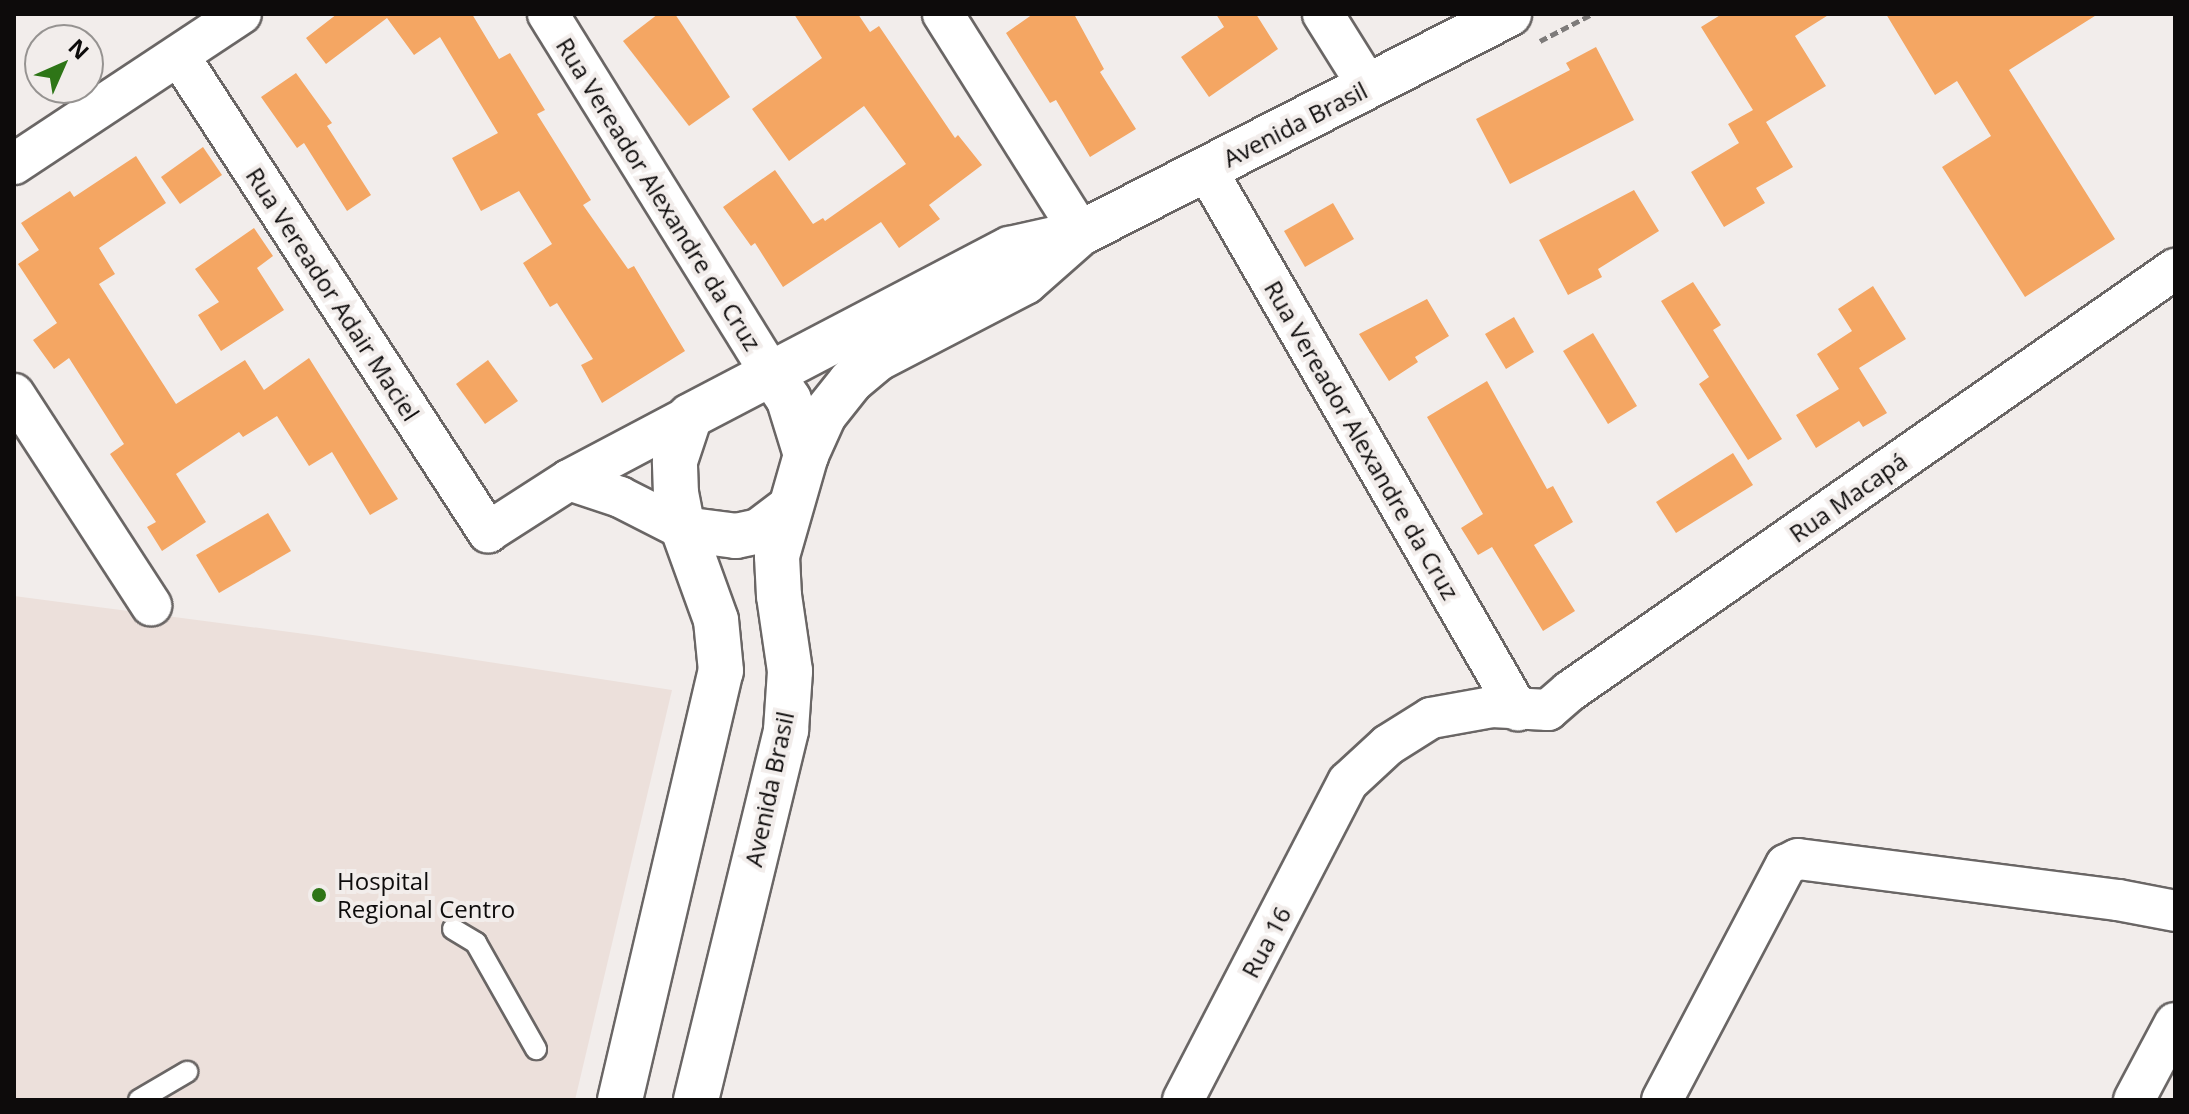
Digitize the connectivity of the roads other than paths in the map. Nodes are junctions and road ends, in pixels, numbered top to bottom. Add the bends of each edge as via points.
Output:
1 (548, 14) edge
2 (943, 14) edge
3 (1323, 14) edge
4 (1509, 14) edge
5 (230, 17) edge
6 (179, 56) junction
7 (1368, 86) junction
8 (14, 164) edge
9 (1206, 169) junction
10 (1081, 233) junction
11 (2175, 269) edge
12 (771, 373) junction
13 (14, 394) edge
14 (690, 416) junction
15 (806, 455) junction
16 (569, 480) junction
17 (789, 508) junction
18 (683, 529) junction
19 (488, 532) joint
20 (151, 605) dead end
21 (1518, 710) junction
22 (1348, 782) joint
23 (2175, 911) edge
24 (453, 929) dead end
25 (2175, 1023) edge
26 (536, 1049) dead end
27 (187, 1072) dead end
28 (139, 1100) edge
29 (620, 1100) edge
30 (696, 1100) edge
31 (1183, 1100) edge
32 (1662, 1100) edge
33 (2134, 1100) edge

1 - 12 street, Rua Vereador Alexandre da Cruz
2 - 10 street
3 - 7 street
4 - 7 street, Avenida Brasil
5 - 6 street
6 - 8 street
6 - 19 street, Rua Vereador Adair Maciel
7 - 9 street, Avenida Brasil
9 - 10 street, Avenida Brasil
9 - 21 street, Rua Vereador Alexandre da Cruz
10 - 12 street, Avenida Brasil via 1010,249
10 - 15 street, Avenida Brasil via 1025,282 877,359 824,415
11 - 21 street, Rua Macapá via 1548,710
12 - 14 street, Avenida Brasil
12 - 15 street via 789,400
13 - 20 street
14 - 16 street, Avenida Brasil
14 - 18 street via 675,461
15 - 17 street, Avenida Brasil
16 - 18 street via 620,497
16 - 19 street, Avenida Brasil
17 - 18 street via 759,531 736,536
17 - 30 street, Avenida Brasil via 777,556 790,671 786,730
18 - 29 street via 716,620 721,671
21 - 22 street, Rua Macapá via 1492,707 1431,718 1388,745
22 - 31 street, Rua 16
23 - 32 street via 1798,859 1786,865
24 - 26 lane via 476,943
25 - 33 street
27 - 28 lane

